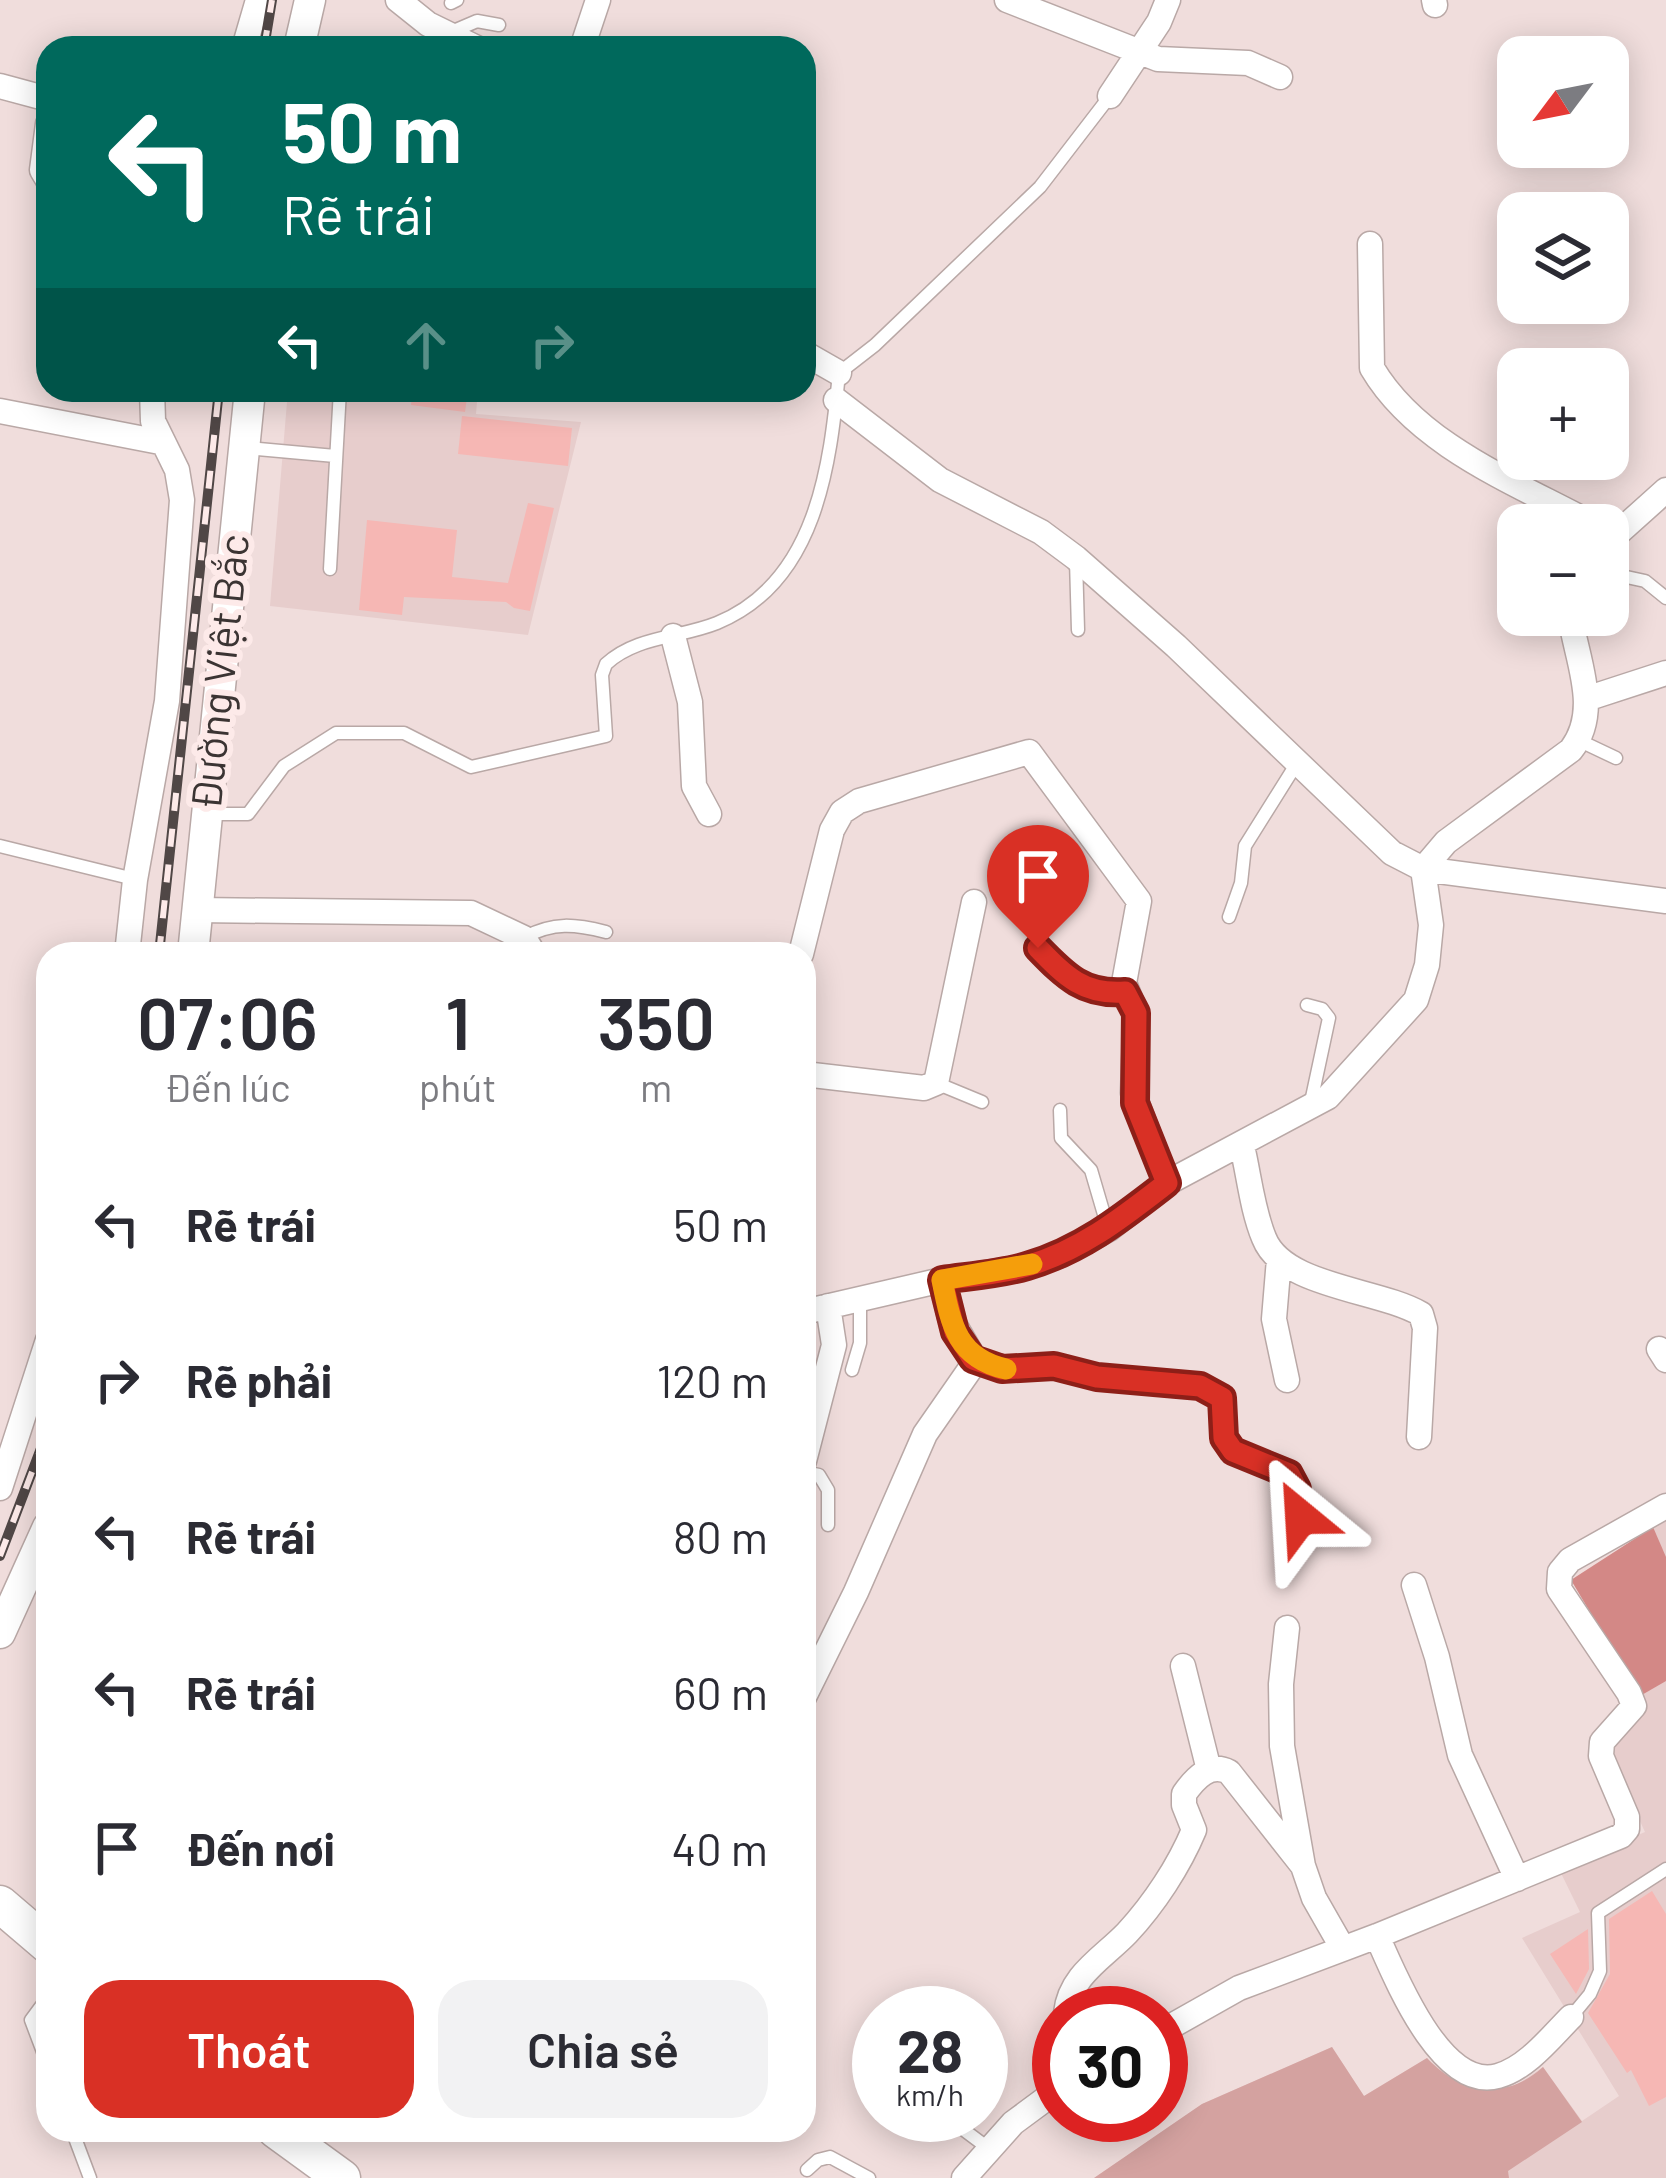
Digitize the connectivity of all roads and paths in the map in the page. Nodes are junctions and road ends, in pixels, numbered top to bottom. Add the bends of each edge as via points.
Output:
1 (258, 0) edge
2 (310, 0) edge
3 (398, 0) edge
4 (1007, 0) edge
5 (1168, 0) edge
6 (591, 4) edge
7 (499, 25) dead end
8 (448, 34) junction
9 (248, 36) edge
10 (302, 36) edge
11 (452, 36) edge
12 (584, 36) edge
13 (1140, 51) junction
14 (1280, 77) dead end
15 (0, 86) edge
16 (36, 96) edge
17 (1110, 96) joint
18 (1370, 244) dead end
19 (816, 360) edge
20 (839, 373) junction
21 (836, 400) junction
22 (152, 402) edge
23 (248, 402) edge
24 (339, 402) edge
25 (0, 411) edge
26 (160, 442) junction
27 (242, 448) junction
28 (335, 456) junction
29 (1666, 490) edge
30 (1552, 504) edge
31 (1629, 517) edge
32 (1076, 558) junction
33 (330, 569) dead end
34 (1629, 577) edge
35 (1666, 598) edge
36 (1078, 630) dead end
37 (673, 636) junction
38 (1574, 636) edge
39 (1666, 674) edge
40 (1586, 699) junction
41 (1578, 740) junction
42 (1616, 758) dead end
43 (1297, 763) junction
44 (206, 814) junction
45 (709, 814) dead end
46 (0, 846) edge
47 (1423, 869) junction
48 (136, 880) junction
49 (1666, 901) edge
50 (974, 902) dead end
51 (197, 910) junction
52 (1229, 917) dead end
53 (606, 932) dead end
54 (128, 942) edge
55 (194, 942) edge
56 (522, 942) edge
57 (532, 942) edge
58 (805, 942) edge
59 (1038, 948) dead end
60 (1125, 992) junction
61 (1307, 1005) dead end
62 (816, 1075) edge
63 (936, 1083) junction
64 (982, 1102) dead end
65 (1310, 1109) junction
66 (1060, 1110) dead end
67 (1242, 1145) junction
68 (1167, 1183) junction
69 (1108, 1229) junction
70 (1279, 1259) junction
71 (942, 1280) junction
72 (860, 1299) junction
73 (816, 1309) edge
74 (973, 1359) junction
75 (852, 1370) dead end
76 (36, 1377) edge
77 (1287, 1380) dead end
78 (816, 1415) edge
79 (1419, 1437) dead end
80 (816, 1474) edge
81 (0, 1488) edge
82 (1666, 1506) edge
83 (1301, 1517) dead end
84 (828, 1526) dead end
85 (36, 1554) edge
86 (1414, 1585) dead end
87 (1287, 1628) dead end
88 (0, 1634) edge
89 (1183, 1666) dead end
90 (816, 1673) edge
91 (1209, 1770) junction
92 (1303, 1866) junction
93 (1666, 1869) edge
94 (1517, 1879) junction
95 (0, 1904) edge
96 (36, 1935) edge
97 (1377, 1936) junction
98 (1342, 1947) junction
99 (1075, 1986) edge
100 (1188, 2017) edge
101 (1571, 2017) joint
102 (1032, 2109) edge
103 (76, 2142) edge
104 (292, 2142) edge
105 (981, 2142) edge
106 (988, 2147) junction
107 (807, 2170) dead end
108 (90, 2178) edge
109 (342, 2178) edge
110 (869, 2178) edge
111 (964, 2178) edge

1 - 9 street
2 - 10 street
3 - 8 street
4 - 13 street
5 - 13 street
6 - 12 street
7 - 8 lane via 477,20
8 - 11 street
13 - 14 street via 1164,60 1247,63
13 - 17 street
15 - 16 street
17 - 20 lane via 1040,187
18 - 30 street via 1372,368 1381,383 1457,451
19 - 20 street
20 - 21 lane
21 - 32 street via 940,479
21 - 37 lane via 830,466 792,559 757,598 719,622
22 - 26 street
23 - 27 street, Đường Việt Bắc
24 - 28 lane
25 - 26 street
26 - 48 street via 182,500 167,701
27 - 28 lane
27 - 44 street, Đường Việt Bắc
28 - 33 lane
29 - 31 street
32 - 36 lane
32 - 43 street
34 - 35 lane
37 - 44 lane via 606,664 606,736 471,767 404,733 336,733 284,766 248,814
37 - 45 street via 690,702 694,786
38 - 40 street
39 - 40 street
40 - 41 street
41 - 42 lane
41 - 47 street via 1446,842
43 - 47 street via 1392,853
43 - 52 lane via 1245,846
44 - 51 street, Đường Việt Bắc
46 - 48 lane
47 - 49 street
47 - 65 street via 1431,925 1416,1000
48 - 54 street
50 - 63 street
51 - 55 street, Đường Việt Bắc
51 - 56 street via 471,914
53 - 57 lane via 546,926
58 - 60 street via 842,812 1029,752 1137,894
59 - 60 lane via 1078,987
60 - 68 street via 1136,1013 1135,1103
61 - 65 lane via 1330,1018
62 - 63 street
63 - 64 lane
65 - 67 street
66 - 69 lane via 1061,1138 1091,1170
67 - 68 street
67 - 70 street via 1264,1240
68 - 69 street
69 - 71 street via 1023,1267
70 - 77 street via 1274,1319
70 - 79 street via 1421,1314
71 - 72 street
71 - 74 street via 955,1332
72 - 73 street
72 - 75 lane
73 - 78 street via 834,1345
74 - 83 street via 1002,1369 1054,1366 1200,1386 1222,1398 1224,1438 1233,1451 1289,1474
74 - 90 street via 925,1433
76 - 81 street
80 - 84 lane via 828,1490
82 - 94 street via 1560,1572 1559,1589 1634,1706 1602,1742 1601,1756 1627,1828
85 - 88 street
86 - 94 street via 1460,1755
87 - 92 street via 1282,1746
89 - 91 street
91 - 92 street via 1229,1772
91 - 99 street via 1184,1794 1194,1830 1150,1905
92 - 98 street
93 - 101 lane via 1598,1913 1600,1971
94 - 97 street
95 - 96 main road
97 - 98 street
97 - 101 street via 1408,2004 1473,2077 1510,2071
98 - 100 street
102 - 106 street
103 - 108 lane
104 - 109 main road
105 - 106 lane
106 - 111 street
107 - 110 lane via 830,2156

